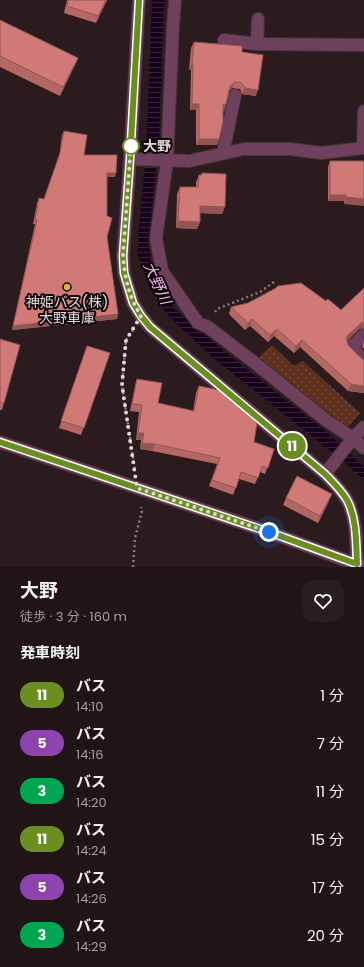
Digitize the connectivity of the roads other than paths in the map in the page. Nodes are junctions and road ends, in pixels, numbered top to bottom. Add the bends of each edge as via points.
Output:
1 (139, 0) edge
2 (175, 0) edge
3 (258, 19) dead end
4 (224, 40) dead end
5 (257, 44) junction
6 (364, 45) edge
7 (235, 95) dead end
8 (364, 111) edge
9 (364, 148) edge
10 (223, 153) junction
11 (130, 159) junction
12 (167, 161) junction
13 (364, 335) edge
14 (364, 360) edge
15 (364, 427) edge
16 (353, 438) junction
17 (0, 442) edge
18 (364, 448) edge
19 (325, 474) junction
20 (360, 566) edge

1 - 11 street
2 - 12 street
3 - 5 street
4 - 5 street
5 - 6 street
7 - 10 street
8 - 9 street
9 - 10 street via 320,153 290,149 244,149
10 - 12 street via 189,161
11 - 12 street
11 - 19 street via 124,262 128,289 141,316 150,327
12 - 16 street via 156,238 162,271 198,322
13 - 14 street via 352,347
15 - 16 street
16 - 18 street
16 - 19 street
17 - 20 street via 269,532
19 - 20 street via 337,486 351,510

